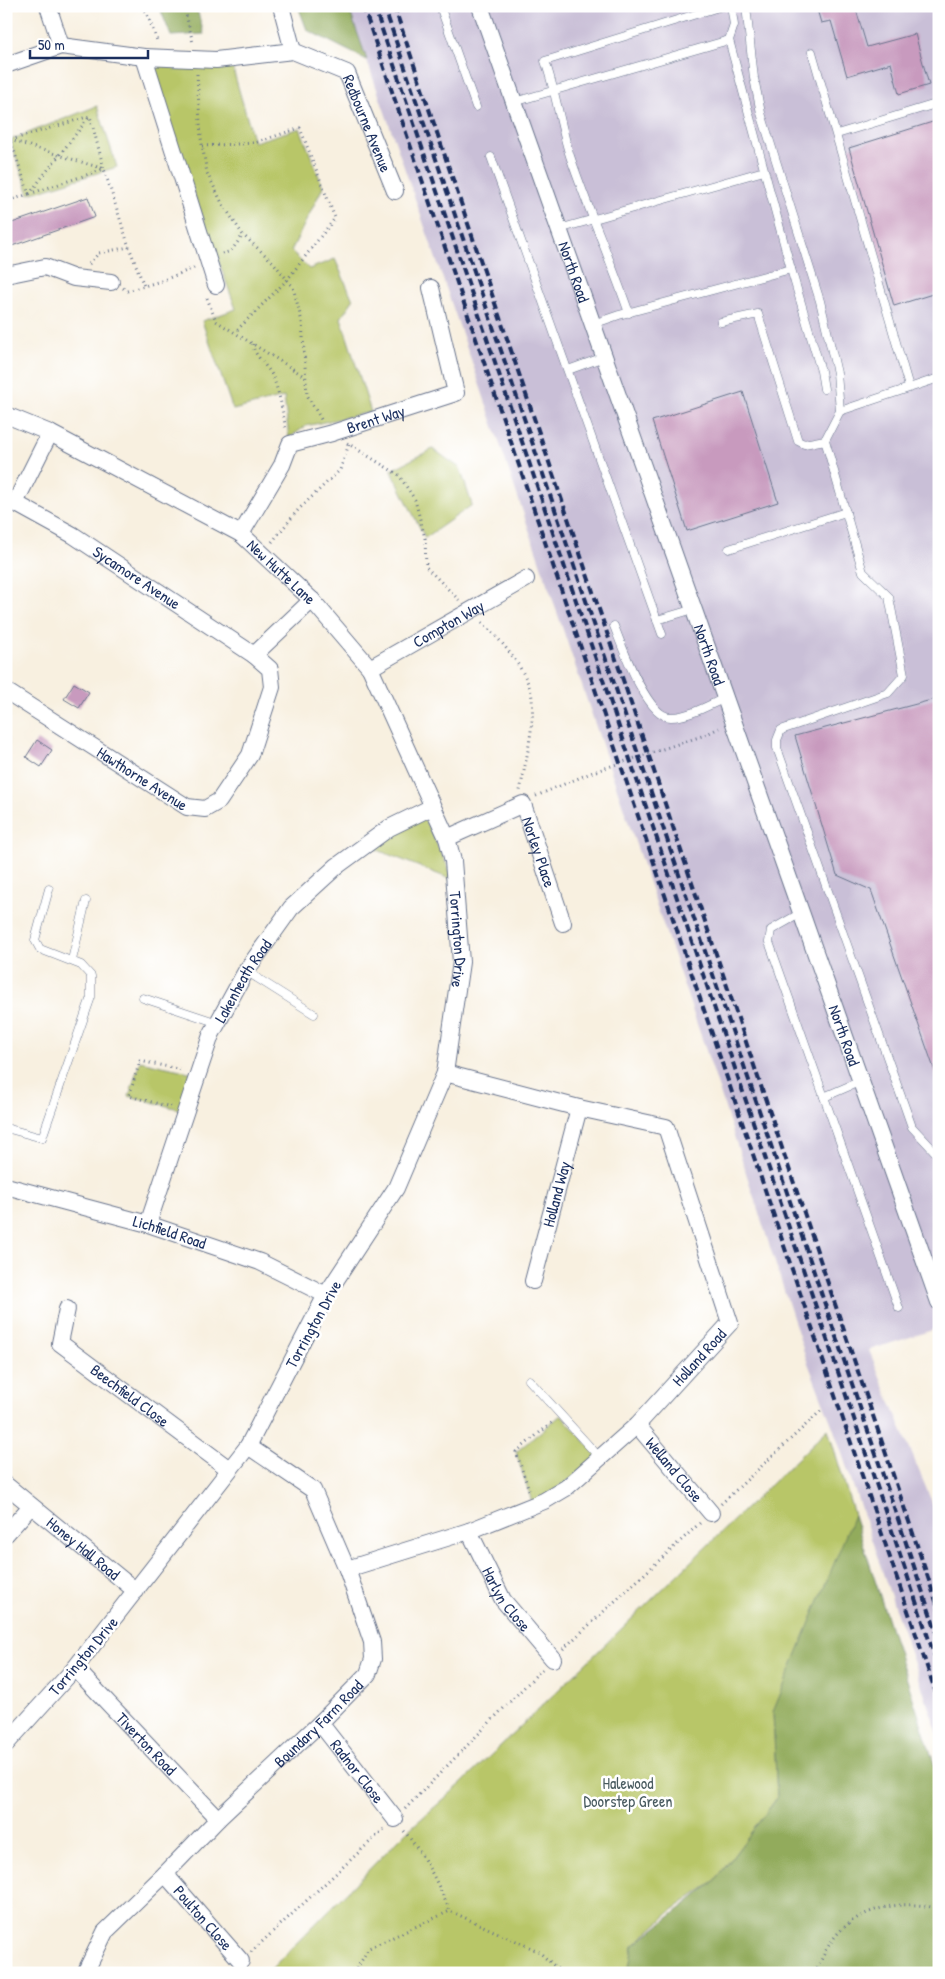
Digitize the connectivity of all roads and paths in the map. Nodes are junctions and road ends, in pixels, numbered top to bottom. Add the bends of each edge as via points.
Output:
1 (48, 6) edge
2 (144, 6) edge
3 (184, 6) edge
4 (280, 6) edge
5 (440, 6) edge
6 (480, 6) edge
7 (722, 6) edge
8 (731, 6) edge
9 (746, 6) edge
10 (730, 40) junction
11 (61, 46) junction
12 (293, 51) junction
13 (812, 52) dead end
14 (144, 57) junction
15 (164, 58) junction
16 (197, 59) junction
17 (6, 65) edge
18 (555, 90) junction
19 (514, 102) junction
20 (939, 103) edge
21 (476, 107) dead end
22 (90, 116) junction
23 (6, 128) edge
24 (837, 134) junction
25 (10, 140) junction
26 (202, 146) junction
27 (60, 155) junction
28 (491, 157) dead end
29 (104, 169) junction
30 (764, 171) junction
31 (396, 191) dead end
32 (29, 194) junction
33 (6, 202) edge
34 (592, 218) junction
35 (559, 228) junction
36 (243, 235) junction
37 (129, 247) junction
38 (208, 260) junction
39 (791, 269) junction
40 (6, 275) edge
41 (74, 278) junction
42 (287, 280) junction
43 (111, 282) joint
44 (144, 286) junction
45 (216, 286) joint
46 (430, 288) dead end
47 (630, 313) junction
48 (721, 322) dead end
49 (593, 324) junction
50 (235, 332) junction
51 (253, 344) junction
52 (604, 357) junction
53 (568, 370) junction
54 (305, 376) junction
55 (939, 378) edge
56 (909, 387) junction
57 (824, 389) dead end
58 (840, 410) junction
59 (6, 415) edge
60 (50, 433) junction
61 (332, 433) junction
62 (825, 440) junction
63 (290, 444) junction
64 (349, 444) junction
65 (10, 502) edge
66 (846, 512) junction
67 (241, 534) junction
68 (729, 548) dead end
69 (263, 554) junction
70 (526, 579) dead end
71 (312, 600) junction
72 (694, 609) junction
73 (469, 612) junction
74 (657, 620) junction
75 (614, 626) dead end
76 (662, 634) dead end
77 (254, 655) junction
78 (370, 668) junction
79 (6, 690) edge
80 (725, 698) junction
81 (705, 735) dead end
82 (524, 804) junction
83 (432, 807) junction
84 (447, 838) junction
85 (49, 889) dead end
86 (86, 901) dead end
87 (801, 913) junction
88 (563, 923) dead end
89 (72, 960) junction
90 (246, 971) junction
91 (143, 998) dead end
92 (314, 1014) dead end
93 (218, 1023) junction
94 (445, 1073) junction
95 (198, 1074) junction
96 (861, 1081) junction
97 (824, 1097) junction
98 (579, 1108) junction
99 (186, 1111) junction
100 (6, 1128) edge
101 (939, 1156) edge
102 (6, 1186) edge
103 (148, 1224) junction
104 (935, 1279) edge
105 (533, 1281) dead end
106 (326, 1295) junction
107 (939, 1302) edge
108 (899, 1308) dead end
109 (67, 1309) dead end
110 (529, 1380) dead end
111 (823, 1409) dead end
112 (561, 1415) junction
113 (637, 1425) junction
114 (248, 1446) junction
115 (600, 1458) junction
116 (229, 1469) junction
117 (6, 1485) edge
118 (533, 1505) junction
119 (31, 1506) junction
120 (711, 1513) junction
121 (469, 1531) junction
122 (6, 1534) edge
123 (347, 1570) junction
124 (136, 1591) junction
125 (553, 1659) junction
126 (75, 1668) junction
127 (320, 1723) junction
128 (6, 1744) edge
129 (218, 1819) junction
130 (395, 1819) junction
131 (165, 1874) junction
132 (939, 1909) edge
133 (450, 1911) junction
134 (241, 1961) joint
135 (939, 1969) edge
136 (84, 1973) edge
137 (354, 1973) edge
138 (562, 1973) edge
139 (815, 1973) edge
140 (934, 1973) edge

1 - 11 street
2 - 15 path
3 - 16 path
4 - 12 street
5 - 21 lane
6 - 19 street, North Road
7 - 18 lane via 545,60
8 - 10 lane via 734,25
9 - 58 lane via 761,113 820,301 837,373
10 - 18 lane
10 - 30 lane
11 - 14 street, Redbourne Avenue
11 - 17 street, Redbourne Avenue
12 - 16 street, Redbourne Avenue via 216,60
12 - 31 street, Redbourne Avenue via 347,72
13 - 24 lane
14 - 15 street, Redbourne Avenue
14 - 38 street
15 - 16 street, Redbourne Avenue
16 - 26 path
18 - 19 lane
18 - 34 lane via 560,124
19 - 35 street, North Road
20 - 24 lane
22 - 25 path
22 - 27 path
22 - 29 path
23 - 25 path
24 - 56 lane
25 - 27 path
25 - 32 path
26 - 36 path via 207,173
26 - 42 path via 254,143 300,128 335,218
27 - 29 path
27 - 32 path
28 - 53 lane
29 - 32 path
29 - 37 path
30 - 34 lane
30 - 39 lane
32 - 33 path
34 - 35 lane
34 - 47 lane
35 - 49 street, North Road
36 - 38 path via 231,251
36 - 42 path via 273,262
37 - 41 path via 99,254
37 - 44 path
38 - 44 path
38 - 45 street
39 - 47 lane
39 - 57 lane
40 - 41 street via 45,266
41 - 43 street
42 - 50 path
42 - 54 path via 293,287 302,322
43 - 44 path via 127,291
45 - 50 path via 206,294 216,321
46 - 61 street, Brent Way via 456,393
47 - 49 lane
48 - 62 lane via 758,314 798,441 804,444
49 - 52 street, North Road
50 - 51 path
51 - 54 path
51 - 63 path via 253,349 267,365 278,392
52 - 53 lane
52 - 72 street, North Road
53 - 74 lane
54 - 61 path via 307,395 318,418
55 - 56 lane
56 - 58 lane
58 - 62 lane
59 - 60 street, New Hutte Lane
60 - 65 street, Sycamore Avenue
60 - 67 street, New Hutte Lane
61 - 63 street, Brent Way
61 - 64 path
62 - 66 lane
63 - 67 street via 282,465
64 - 69 path via 340,470 298,510
64 - 73 path via 399,475 414,500 420,519 425,538 426,567
65 - 77 street, Sycamore Avenue via 73,535
66 - 68 lane
66 - 101 lane via 863,572 889,597 904,675 888,693 781,730 776,740 777,748 912,1127
67 - 69 street, New Hutte Lane
69 - 71 street, New Hutte Lane
70 - 73 street, Compton Way
71 - 77 street
71 - 78 street, New Hutte Lane
72 - 74 lane
72 - 80 street, North Road
73 - 78 street, Compton Way
73 - 82 path via 496,635 518,662 532,698 528,749 519,792
74 - 76 lane
75 - 80 lane via 630,665 660,715 670,717 690,713
77 - 79 street, Hawthorne Avenue via 270,669 272,688 250,755 219,801 205,809 187,807
78 - 83 street, New Hutte Lane
80 - 87 street, North Road
81 - 82 path via 593,772 533,797
82 - 84 street, Norley Place
82 - 88 street, Norley Place
83 - 84 street, New Hutte Lane
83 - 90 street, Lakenheath Road via 389,828 331,872 291,908
84 - 94 street, Torrington Drive via 454,861 461,962
85 - 89 lane via 35,940 40,949
86 - 89 lane
87 - 96 street, North Road
87 - 97 lane via 771,930 769,942
89 - 100 lane via 92,976 90,997 42,1138
90 - 92 lane
90 - 93 street, Lakenheath Road
91 - 93 lane
93 - 95 street, Lakenheath Road
94 - 98 street, Holland Road
94 - 106 street, Torrington Drive via 396,1188
95 - 99 street, Lakenheath Road
95 - 99 path via 140,1060 130,1096
96 - 97 lane
96 - 104 street, North Road
97 - 108 lane
98 - 105 street, Holland Way
98 - 113 street, Holland Road via 666,1127 730,1324
99 - 103 street, Lakenheath Road
102 - 103 street, Lichfield Road
103 - 106 street, Lichfield Road via 260,1262
104 - 107 street, North Road
106 - 114 street, Torrington Drive
109 - 116 street, Beechfield Close via 60,1343
110 - 112 lane
111 - 120 path
112 - 115 lane
112 - 118 path via 516,1452
113 - 115 street, Holland Road
113 - 120 street, Welland Close
114 - 116 street, Torrington Drive
114 - 123 street, Boundary Farm Road via 313,1490
115 - 118 street, Holland Road via 566,1488
116 - 124 street, Torrington Drive
117 - 119 street, Honey Hall Road
118 - 121 street, Holland Road
119 - 122 street, Honey Hall Road
119 - 124 street, Honey Hall Road
120 - 125 path
121 - 123 street, Holland Road
121 - 125 street, Harlyn Close via 502,1600
123 - 127 street, Boundary Farm Road via 372,1642 373,1659 368,1674
124 - 126 street, Torrington Drive
125 - 130 path
126 - 128 street, Torrington Drive
126 - 129 street, Tiverton Road
127 - 129 street, Boundary Farm Road
127 - 130 street, Radnor Close
129 - 131 street, Boundary Farm Road
130 - 133 path via 431,1869
130 - 134 path
131 - 134 street, Poulton Close
131 - 136 street, Boundary Farm Road via 105,1932
132 - 139 path via 906,1903 885,1907 853,1920 832,1941
133 - 137 path via 368,1948
133 - 138 path via 538,1951
135 - 140 path

